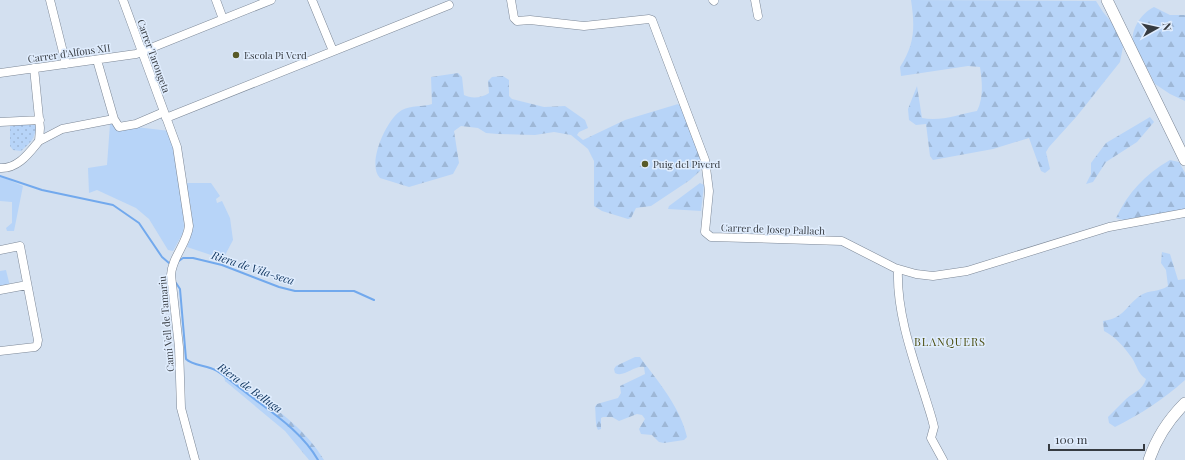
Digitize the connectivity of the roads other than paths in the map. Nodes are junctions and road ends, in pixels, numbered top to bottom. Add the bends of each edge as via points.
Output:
1 (50, 0) edge
2 (123, 0) edge
3 (216, 0) edge
4 (271, 0) edge
5 (312, 0) edge
6 (512, 0) edge
7 (755, 0) edge
8 (1107, 0) edge
9 (449, 5) dead end
10 (758, 16) dead end
11 (223, 19) junction
12 (333, 51) junction
13 (142, 52) junction
14 (96, 60) junction
15 (66, 64) junction
16 (34, 68) junction
17 (0, 73) edge
18 (165, 115) junction
19 (114, 119) junction
20 (40, 120) junction
21 (0, 122) edge
22 (39, 141) junction
23 (1185, 160) edge
24 (0, 168) edge
25 (1185, 213) edge
26 (0, 250) edge
27 (898, 269) junction
28 (27, 285) junction
29 (0, 290) edge
30 (0, 351) edge
31 (1185, 403) edge
32 (196, 460) edge
33 (943, 460) edge
34 (1149, 460) edge

1 - 15 street
2 - 13 street, Carrer Tarongeta
3 - 11 street
4 - 11 street, Carrer d'Alfons XII
5 - 12 street
6 - 27 street, Carrer de Josep Pallach via 514,18 517,21 584,26 652,20 705,160 709,191 705,230 708,235 740,239 842,241
7 - 10 street
8 - 23 street
9 - 12 street
11 - 13 street, Carrer d'Alfons XII
12 - 18 street
13 - 14 street, Carrer d'Alfons XII
13 - 18 street, Carrer Tarongeta
14 - 15 street, Carrer d'Alfons XII
14 - 19 street
15 - 16 street, Carrer d'Alfons XII
16 - 17 street, Carrer d'Alfons XII
16 - 20 street
18 - 19 street via 118,127
18 - 32 street, Camí Vell de Tamariu via 179,155 189,226 188,234 171,267 171,275 179,347 180,408
19 - 22 street via 62,129
20 - 21 street
20 - 22 street
22 - 24 street via 18,164
25 - 27 street, Carrer de Josep Pallach via 1170,218 1109,228 967,271 934,276
26 - 28 street via 20,246
27 - 33 street via 902,317 934,426 930,438
28 - 29 street
28 - 30 street via 37,345
31 - 34 street via 1158,438

